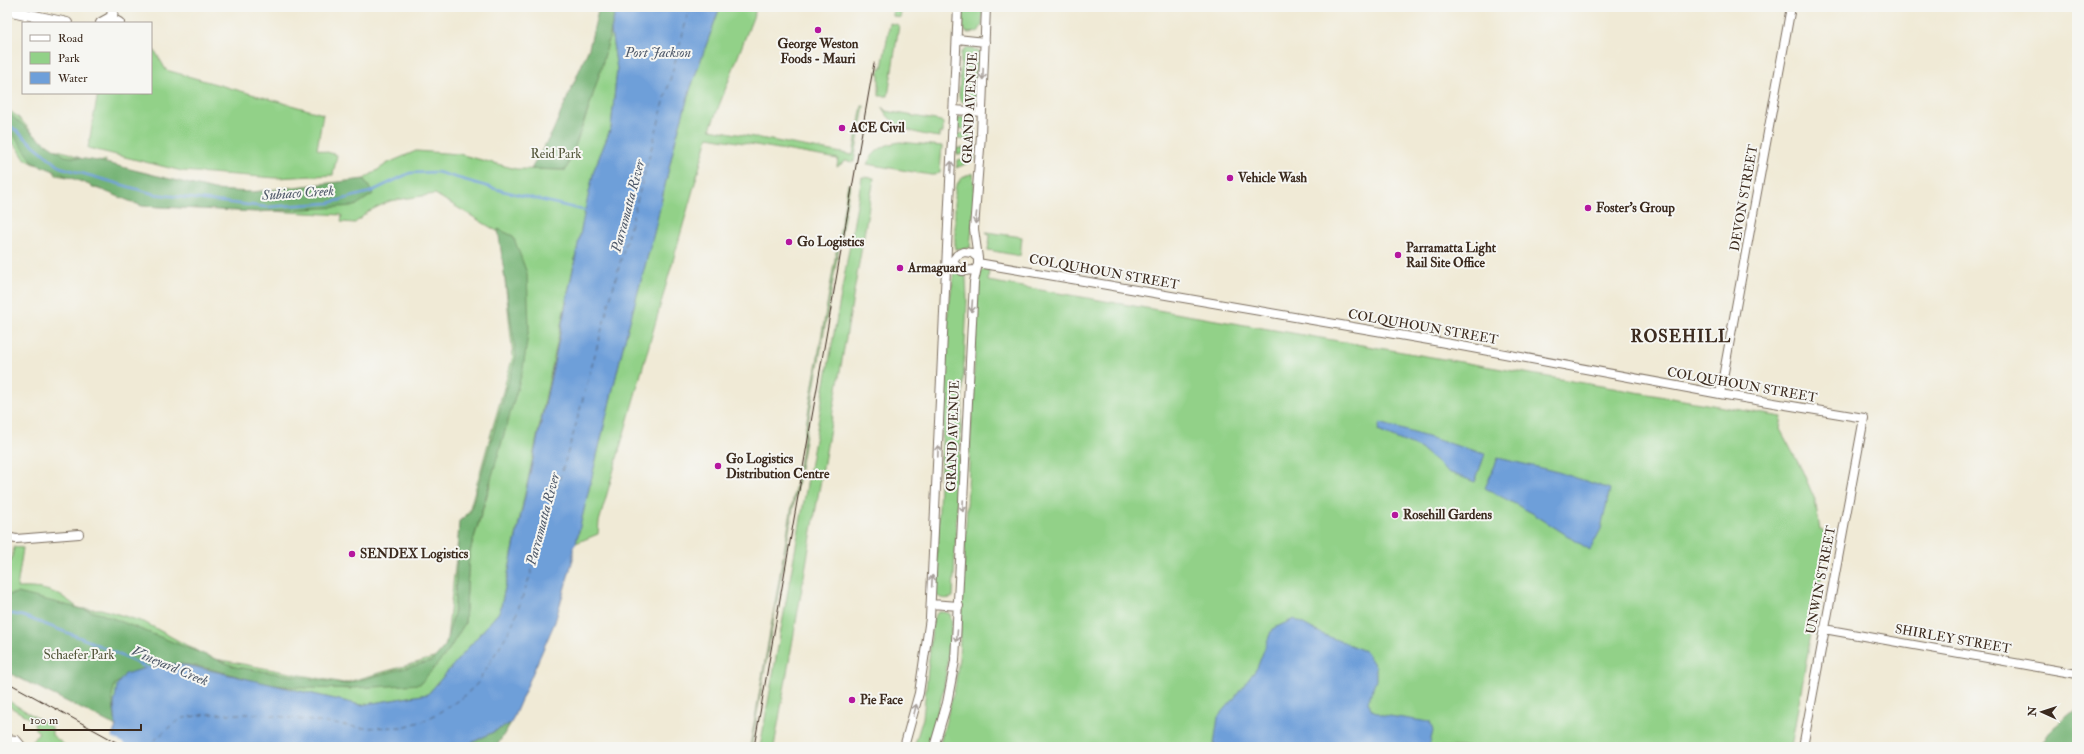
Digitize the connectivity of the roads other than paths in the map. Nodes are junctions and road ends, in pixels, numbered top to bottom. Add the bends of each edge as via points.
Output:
1 (113, 7) edge
2 (958, 7) edge
3 (986, 7) edge
4 (1791, 7) edge
5 (7, 10) edge
6 (115, 21) edge
7 (62, 22) edge
8 (102, 22) edge
9 (957, 39) junction
10 (985, 42) junction
11 (954, 110) junction
12 (982, 112) junction
13 (950, 191) junction
14 (952, 262) junction
15 (978, 263) junction
16 (945, 317) junction
17 (1720, 394) junction
18 (1864, 418) joint
19 (79, 534) dead end
20 (7, 537) edge
21 (931, 604) junction
22 (959, 606) junction
23 (1824, 629) junction
24 (2077, 674) edge
25 (8, 738) edge
26 (21, 747) edge
27 (904, 747) edge
28 (934, 747) edge
29 (1802, 747) edge

1 - 6 street
2 - 9 street, GRAND AVENUE
3 - 10 street, GRAND AVENUE
4 - 17 street, DEVON STREET
5 - 7 street
6 - 8 street
9 - 10 street
9 - 11 street, GRAND AVENUE
10 -> 12 street, GRAND AVENUE
11 - 12 street
13 -> 11 street, GRAND AVENUE
12 -> 15 street, GRAND AVENUE via 974,232
13 - 14 street, GRAND AVENUE
13 - 16 street, GRAND AVENUE
14 - 15 street via 962,271 970,272
14 - 15 street via 962,252 972,253
14 - 16 street, GRAND AVENUE
15 - 17 street, COLQUHOUN STREET via 1429,340
15 -> 22 street, GRAND AVENUE via 974,282 968,379
21 -> 16 street, GRAND AVENUE
17 - 18 street, COLQUHOUN STREET
18 - 23 street, UNWIN STREET
19 - 20 street via 16,539
21 - 22 street
27 -> 21 street, GRAND AVENUE via 924,668
22 -> 28 street, GRAND AVENUE via 955,661 947,703
23 - 24 street, SHIRLEY STREET
23 - 29 street, UNWIN STREET
25 - 26 street via 18,742

